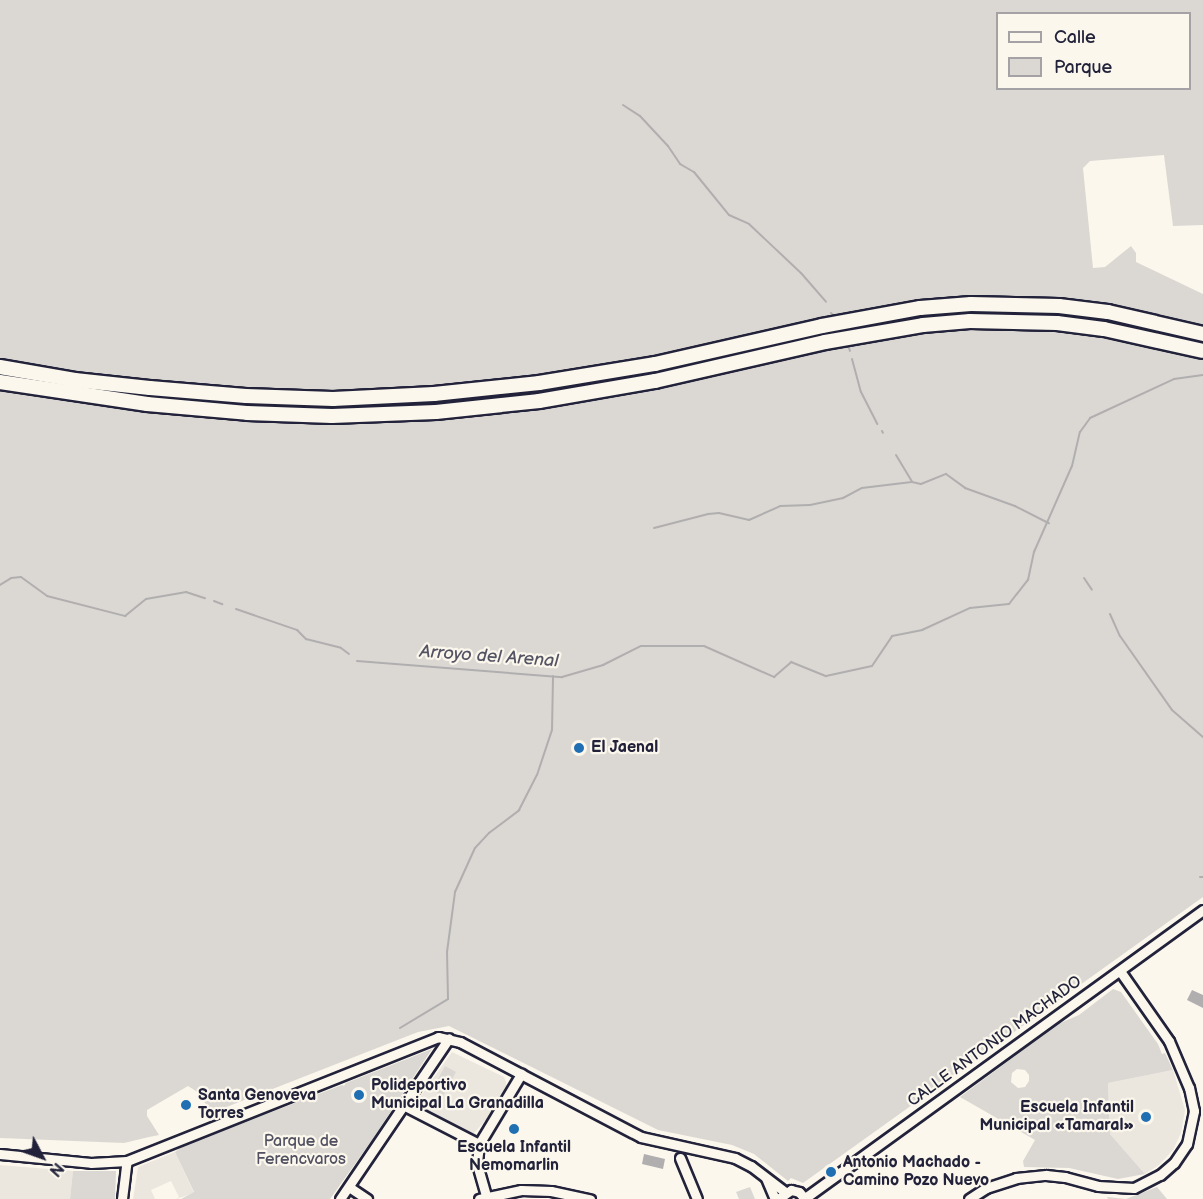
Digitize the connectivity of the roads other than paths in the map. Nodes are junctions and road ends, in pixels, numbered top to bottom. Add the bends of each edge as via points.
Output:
1 (1203, 334) edge
2 (1203, 351) edge
3 (0, 367) edge
4 (0, 382) edge
5 (1203, 910) edge
6 (1120, 971) junction
7 (449, 1038) junction
8 (520, 1074) junction
9 (405, 1106) junction
10 (479, 1144) junction
11 (0, 1154) edge
12 (681, 1158) dead end
13 (127, 1161) junction
14 (766, 1178) junction
15 (349, 1187) junction
16 (785, 1192) junction
17 (550, 1195) edge
18 (484, 1198) edge
19 (122, 1199) edge
20 (340, 1199) edge
21 (367, 1199) edge
22 (590, 1199) edge
23 (697, 1199) edge
24 (776, 1199) edge
25 (805, 1199) edge
26 (969, 1199) edge

1 - 3 highway via 1108,312 1048,305 971,304 920,308 655,364 539,383 333,399 150,388
2 - 4 highway via 1092,327 1014,320 970,321 825,342 655,381 539,401 436,412 332,416 147,404
5 - 6 street, CALLE ANTONIO MACHADO
6 - 25 street, CALLE ANTONIO MACHADO
6 - 26 street via 1169,1041 1189,1088 1194,1111 1187,1144 1160,1175 1134,1188 1098,1186 1046,1175 1016,1178 986,1188
7 - 8 street
7 - 9 street
7 - 13 street via 424,1041
8 - 10 street
8 - 14 street via 641,1137 735,1158
9 - 10 street
9 - 15 street
10 - 18 street via 477,1163
11 - 13 street via 91,1163
12 - 23 street
13 - 19 street
14 - 16 street
14 - 24 street
15 - 20 street
15 - 21 street
16 - 24 street
16 - 25 street via 795,1191
17 - 18 street via 520,1190
17 - 22 street

